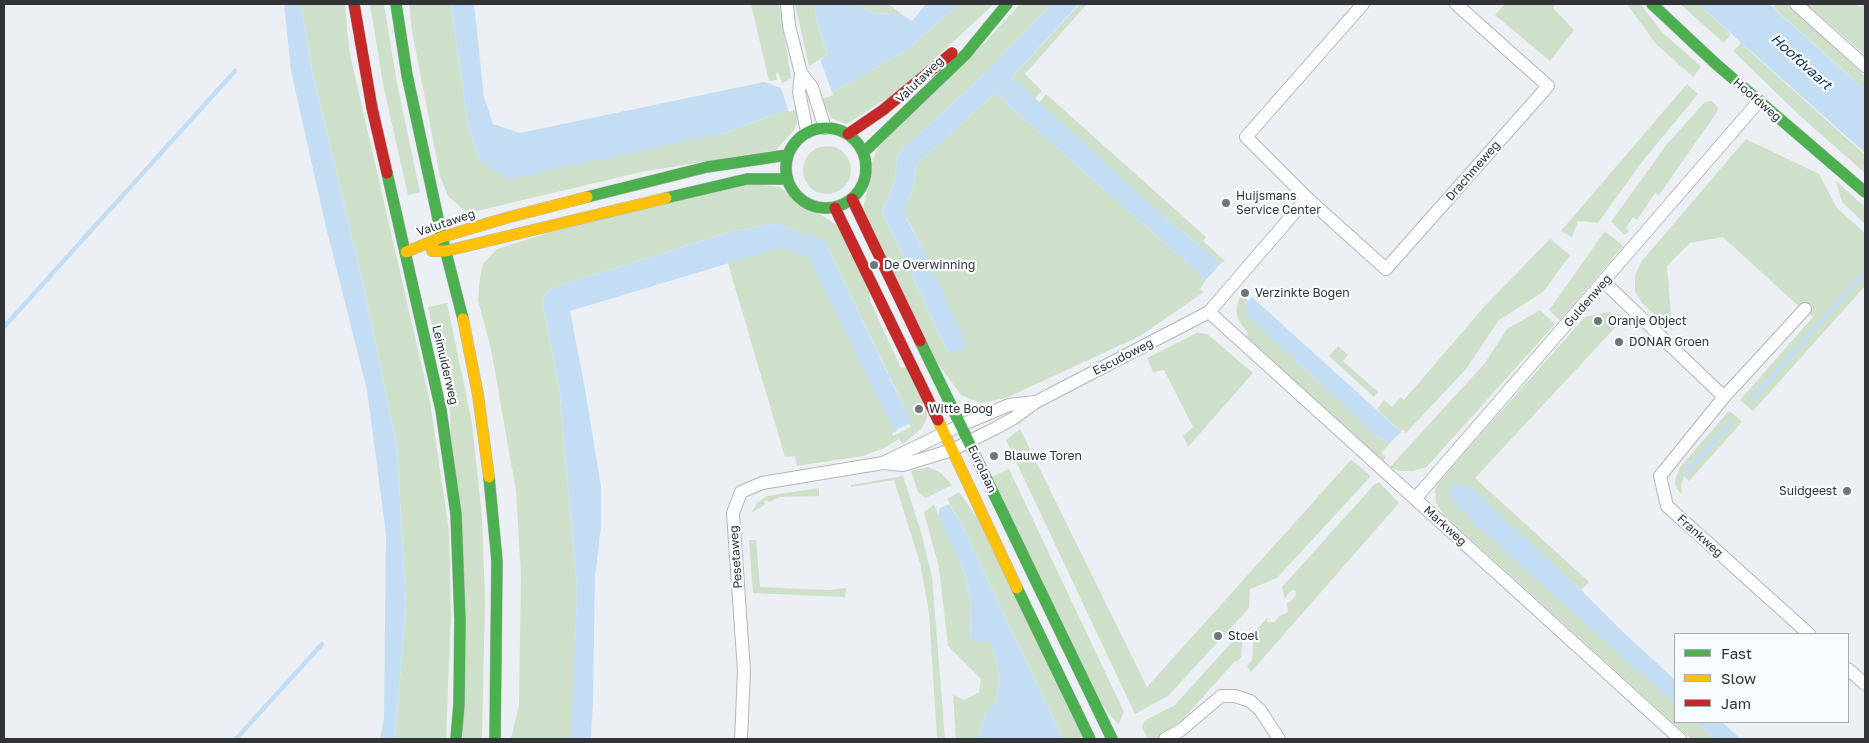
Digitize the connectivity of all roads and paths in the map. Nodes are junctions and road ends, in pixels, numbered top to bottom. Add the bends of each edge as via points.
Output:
1 (354, 4) edge
2 (396, 4) edge
3 (787, 4) edge
4 (1008, 4) edge
5 (1364, 4) edge
6 (1456, 4) edge
7 (1652, 4) edge
8 (1796, 4) edge
9 (991, 22) junction
10 (1865, 66) edge
11 (800, 70) junction
12 (1759, 102) junction
13 (825, 128) junction
14 (807, 132) junction
15 (848, 134) junction
16 (863, 153) junction
17 (787, 155) junction
18 (787, 180) junction
19 (1865, 192) edge
20 (1307, 198) junction
21 (852, 199) junction
22 (835, 208) junction
23 (442, 237) junction
24 (446, 251) junction
25 (406, 252) junction
26 (1604, 282) junction
27 (1805, 310) dead end
28 (1210, 312) junction
29 (1724, 397) junction
30 (1036, 402) junction
31 (961, 425) junction
32 (945, 434) junction
33 (968, 441) junction
34 (952, 450) junction
35 (883, 463) junction
36 (1415, 499) junction
37 (1808, 633) edge
38 (1849, 670) edge
39 (1865, 684) edge
40 (1179, 735) edge
41 (456, 739) edge
42 (495, 739) edge
43 (740, 739) edge
44 (1090, 739) edge
45 (1112, 739) edge
46 (1165, 739) edge
47 (1279, 739) edge
48 (1680, 739) edge

1 - 25 main road, Leimuiderweg via 372,108
2 - 23 main road, Leimuiderweg via 407,75
3 - 11 street
4 - 9 main road, Valutaweg
5 - 20 street, Drachmeweg via 1246,138
6 - 20 street, Drachmeweg via 1548,86 1386,269
7 - 12 main road, Hoofdweg
8 - 10 street
9 - 15 main road, Valutaweg via 970,34 931,72
9 - 16 main road, Valutaweg via 966,54
11 - 13 street via 812,87
11 - 14 street via 799,92
12 - 19 main road, Hoofdweg
12 - 26 street, Guldenweg
13 - 14 main road
13 - 15 main road
14 - 17 main road via 798,138
15 - 16 main road
16 - 21 main road via 866,168 863,183
17 - 18 main road
17 - 23 main road, Valutaweg via 707,167
18 - 22 main road via 796,195 811,206
18 - 24 main road, Valutaweg via 747,179
20 - 28 street
21 - 22 main road
21 - 31 main road, Eurolaan
22 - 32 main road, Eurolaan
23 - 24 main road, Leimuiderweg
23 - 25 main road, Valutaweg
24 - 25 main road, Valutaweg
24 - 42 main road, Leimuiderweg via 478,395 489,474 497,561
25 - 41 main road, Leimuiderweg via 441,410 456,514 460,620
26 - 29 street
26 - 36 street, Guldenweg
27 - 29 street, Frankweg
28 - 30 street, Escudoweg
28 - 36 street, Markweg
29 - 37 street, Frankweg via 1660,476 1667,506
30 - 31 street, Escudoweg via 1010,405
30 - 33 street, Escudoweg via 1014,418
31 - 32 street, Escudoweg
31 - 33 main road, Eurolaan
32 - 34 main road, Eurolaan
32 - 35 street, Pesetaweg
33 - 34 street, Escudoweg
33 - 45 main road, Eurolaan
34 - 35 street, Pesetaweg via 902,465
34 - 44 main road, Eurolaan
35 - 43 street, Pesetaweg via 762,483 740,492 733,513 744,671
36 - 48 street, Markweg
38 - 39 street
40 - 46 street
40 - 47 street via 1221,696 1235,696 1250,701 1260,710

